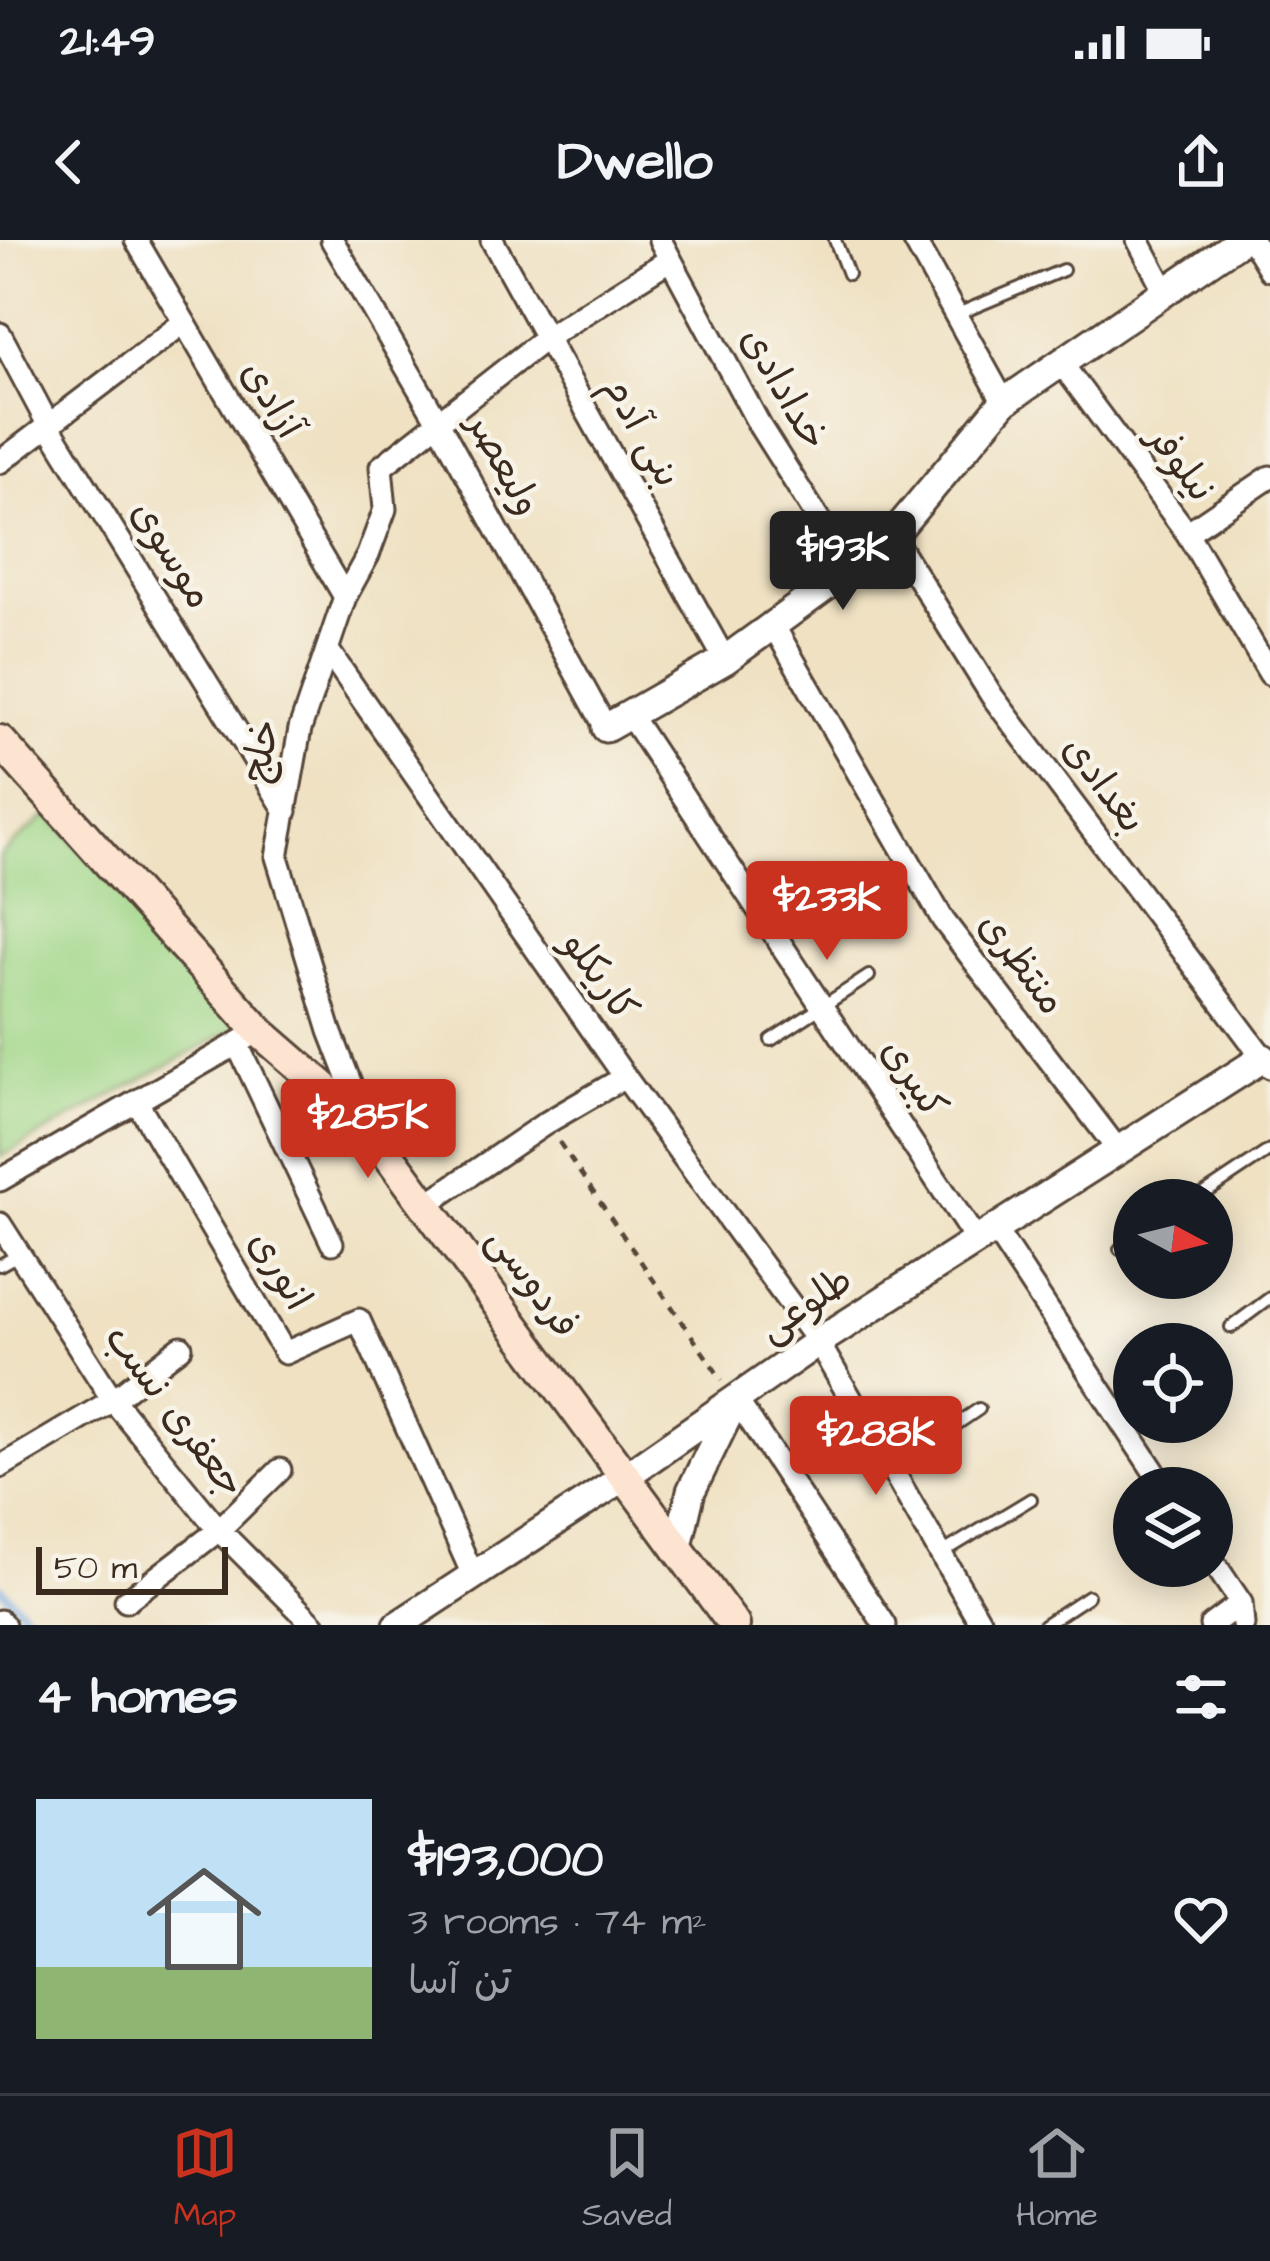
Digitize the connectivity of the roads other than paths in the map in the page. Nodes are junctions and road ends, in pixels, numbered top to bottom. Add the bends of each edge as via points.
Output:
1 (136, 240) edge
2 (332, 240) edge
3 (492, 240) edge
4 (835, 240) edge
5 (914, 240) edge
6 (1138, 240) edge
7 (1241, 240) edge
8 (1252, 240) edge
9 (664, 250) edge
10 (1063, 270) dead end
11 (1270, 270) edge
12 (848, 274) dead end
13 (1166, 293) junction
14 (953, 315) junction
15 (183, 323) junction
16 (0, 334) edge
17 (547, 337) junction
18 (1062, 364) junction
19 (1004, 402) junction
20 (437, 420) junction
21 (49, 426) junction
22 (0, 462) edge
23 (1270, 477) edge
24 (1187, 533) junction
25 (892, 536) junction
26 (850, 569) junction
27 (345, 597) junction
28 (773, 625) junction
29 (327, 650) junction
30 (725, 660) junction
31 (1268, 667) edge
32 (619, 723) junction
33 (0, 741) edge
34 (286, 811) junction
35 (869, 976) dead end
36 (821, 1006) junction
37 (248, 1037) junction
38 (771, 1040) dead end
39 (1266, 1063) edge
40 (625, 1077) junction
41 (137, 1102) junction
42 (365, 1123) junction
43 (1118, 1150) junction
44 (1270, 1150) edge
45 (1226, 1179) edge
46 (0, 1180) edge
47 (427, 1204) junction
48 (0, 1225) edge
49 (985, 1234) junction
50 (332, 1243) dead end
51 (9, 1260) edge
52 (1270, 1298) edge
53 (1233, 1326) edge
54 (818, 1342) junction
55 (181, 1347) dead end
56 (736, 1399) junction
57 (113, 1400) junction
58 (979, 1409) dead end
59 (0, 1467) edge
60 (1150, 1467) edge
61 (892, 1468) junction
62 (280, 1470) dead end
63 (624, 1477) junction
64 (1031, 1499) dead end
65 (219, 1530) junction
66 (677, 1550) junction
67 (941, 1554) junction
68 (473, 1575) junction
69 (1227, 1587) edge
70 (1088, 1596) dead end
71 (126, 1601) dead end
72 (1242, 1614) edge
73 (314, 1625) edge
74 (398, 1625) edge
75 (734, 1625) edge
76 (885, 1625) edge
77 (982, 1625) edge
78 (1044, 1625) edge
79 (1211, 1625) edge

1 - 15 street, آزادی
2 - 20 street, ولیعصر
3 - 17 street, بنی آدم
4 - 12 lane
5 - 14 street
6 - 13 street
7 - 13 street
8 - 11 street
9 - 17 street
9 - 26 street, خدادادی
10 - 14 lane
13 - 18 street
14 - 19 street
15 - 21 street
15 - 27 street, آزادی
16 - 21 street, موسوی
17 - 20 street
17 - 30 street, بنی آدم
18 - 19 street
18 - 24 street, نیلوفر
19 - 25 street
20 - 27 street, خلج via 381,467 385,509
20 - 32 street, ولیعصر
21 - 22 street
21 - 34 street, موسوی
23 - 24 street
24 - 31 street, نیلوفر
25 - 26 street
25 - 39 street, بغدادی via 992,696
26 - 28 street
27 - 29 street, خلج
28 - 30 street
28 - 43 street, منتظری via 943,920
29 - 34 street, خلج via 300,729
29 - 40 street, کاریکلو
30 - 32 street
32 - 36 street, کبیری
33 - 37 main road, فردوسی
34 - 42 street, خلج via 277,857
35 - 36 lane
36 - 38 lane
36 - 49 street, کبیری
37 - 41 street
37 - 42 main road, فردوسی
37 - 50 street
39 - 43 street, طلوعی
40 - 47 street
40 - 54 street, کاریکلو
41 - 46 street
41 - 68 street, انوری via 285,1353 359,1320
42 - 47 main road, فردوسی
43 - 49 street, طلوعی
44 - 45 lane
47 - 63 main road, فردوسی
48 - 51 street, جعفری نسب
49 - 54 street, طلوعی
49 - 60 street
51 - 57 street, جعفری نسب
52 - 53 lane
54 - 56 street, طلوعی
54 - 61 street, کاریکلو
55 - 57 street
56 - 63 street, طلوعی
56 - 66 street via 691,1491
56 - 76 street
57 - 59 street
57 - 65 street, جعفری نسب
58 - 61 lane
61 - 67 street, کاریکلو
62 - 65 street
63 - 66 main road, فردوسی
63 - 68 street, طلوعی
64 - 67 lane
65 - 71 street
65 - 73 street, جعفری نسب
66 - 75 main road, فردوسی
67 - 77 street, کاریکلو
68 - 74 street, طلوعی
69 - 72 street
70 - 78 lane
72 - 79 street

